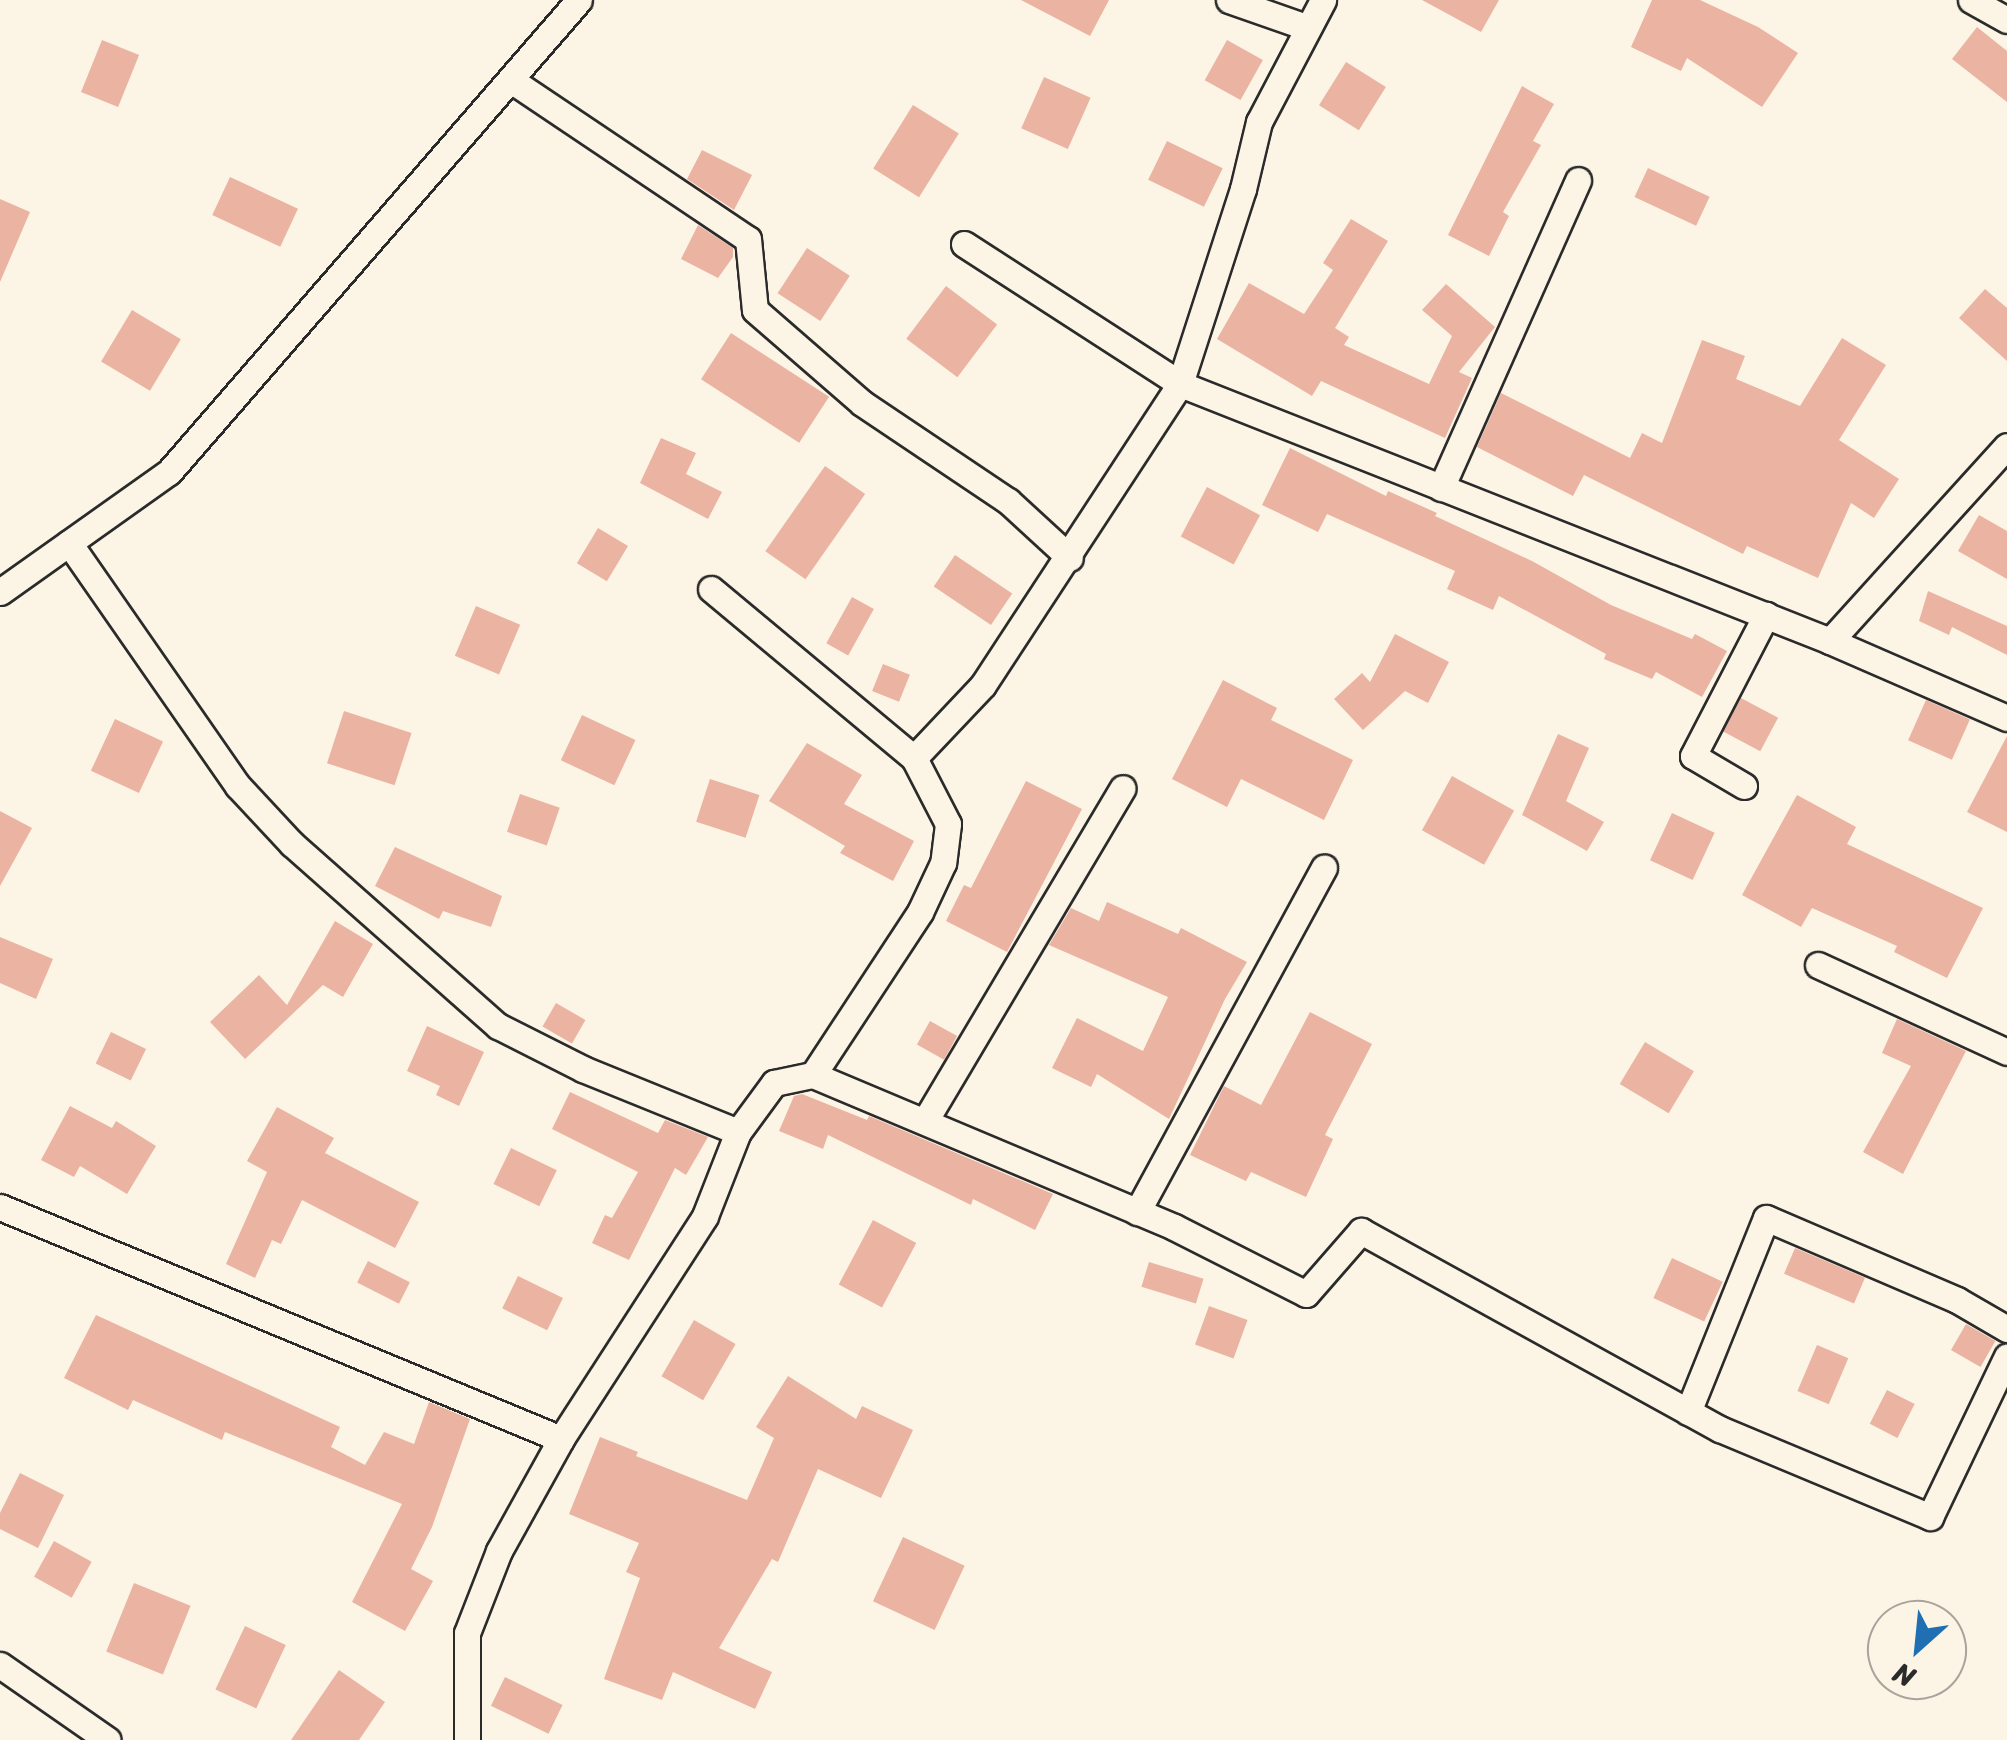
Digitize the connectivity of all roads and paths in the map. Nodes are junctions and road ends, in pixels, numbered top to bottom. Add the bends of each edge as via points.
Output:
1 (579, 0) edge
2 (1229, 0) edge
3 (1323, 0) edge
4 (1971, 0) edge
5 (2007, 20) edge
6 (1306, 26) junction
7 (511, 80) junction
8 (1578, 180) dead end
9 (964, 244) dead end
10 (1180, 384) junction
11 (2007, 446) edge
12 (1441, 488) junction
13 (69, 544) junction
14 (1070, 558) junction
15 (712, 589) dead end
16 (0, 592) edge
17 (1766, 616) junction
18 (1830, 641) junction
19 (2007, 718) edge
20 (914, 758) junction
21 (1744, 786) dead end
22 (1123, 788) dead end
23 (1324, 867) dead end
24 (1818, 965) dead end
25 (2007, 1052) edge
26 (813, 1075) junction
27 (925, 1122) junction
28 (738, 1132) junction
29 (0, 1207) edge
30 (1137, 1212) junction
31 (2007, 1329) edge
32 (2007, 1356) edge
33 (1688, 1412) junction
34 (561, 1439) junction
35 (0, 1665) edge
36 (98, 1737) edge
37 (467, 1740) edge

1 - 7 street
2 - 6 street
3 - 6 street
4 - 5 street
6 - 10 street via 1259,122
7 - 13 street via 169,472
7 - 14 street via 748,238 755,310 862,403 1008,501
8 - 12 street
9 - 10 street
10 - 12 street
10 - 14 street
11 - 18 street
12 - 17 street
13 - 16 street
13 - 28 street via 238,786 292,844 498,1026
14 - 20 street via 983,685
15 - 20 street
17 - 18 street
17 - 21 street via 1693,756
18 - 19 street
20 - 26 street via 948,824 943,863 920,912
22 - 27 street
23 - 30 street
24 - 25 street
26 - 27 street
26 - 28 street via 774,1083
27 - 30 street
28 - 34 street via 705,1216
29 - 34 street
30 - 33 street via 1306,1294 1361,1230
31 - 33 street via 1957,1300 1766,1218
32 - 33 street via 1930,1517
34 - 37 street via 499,1551 467,1633
35 - 36 street

